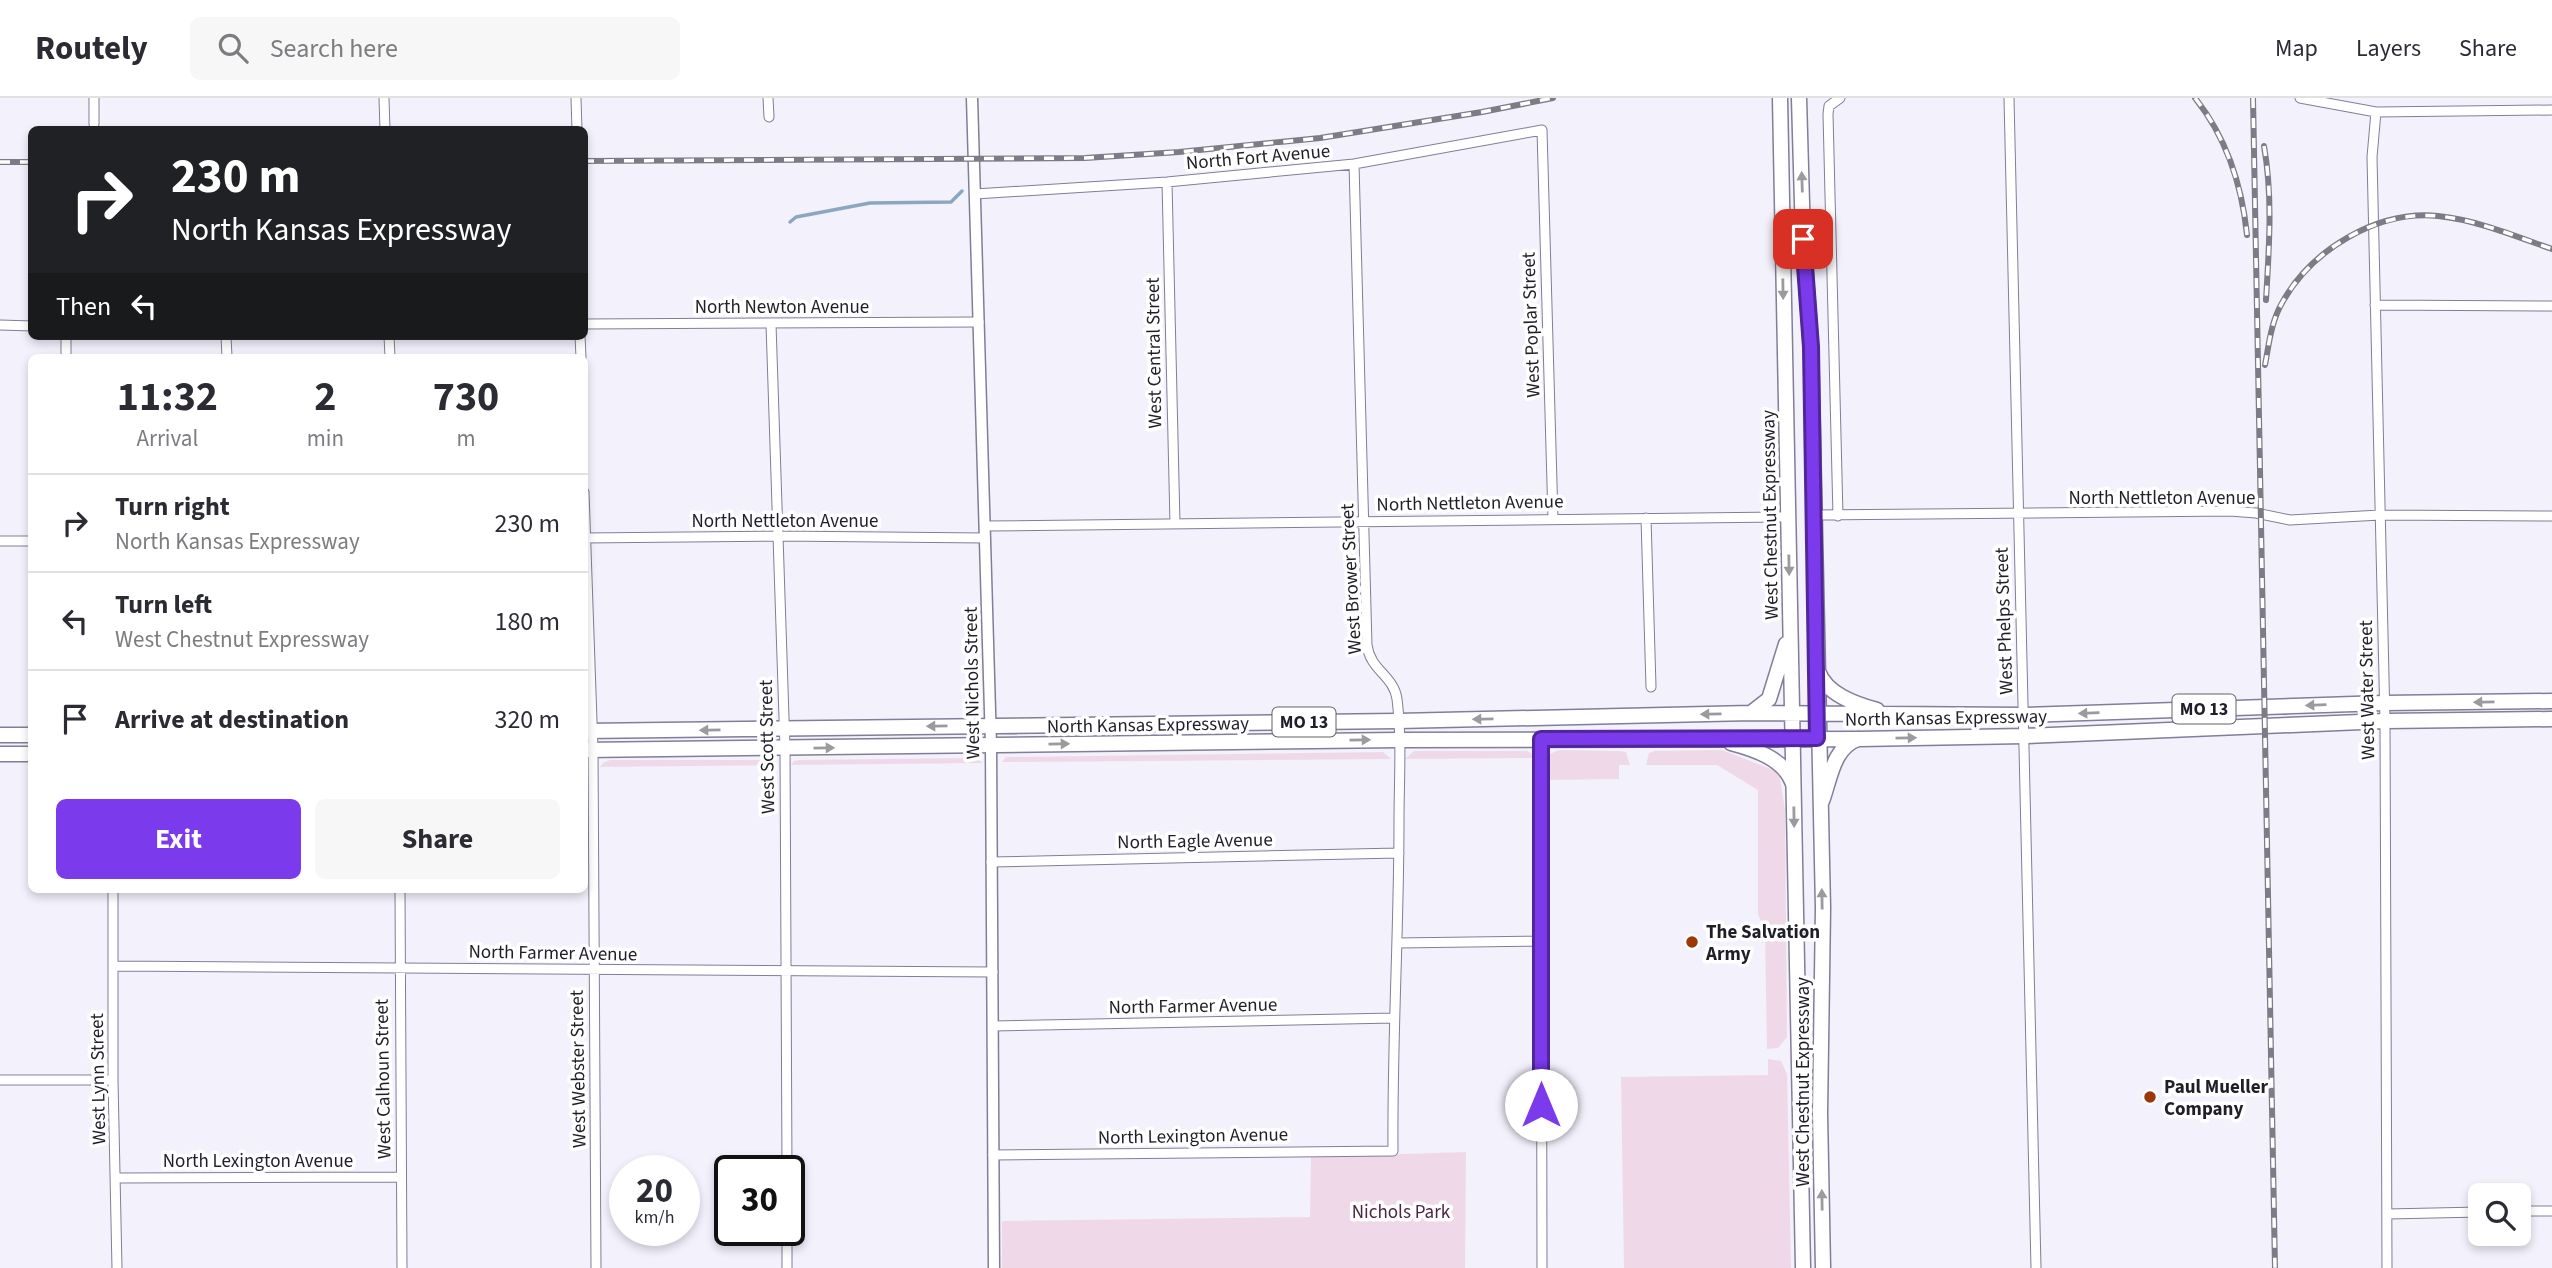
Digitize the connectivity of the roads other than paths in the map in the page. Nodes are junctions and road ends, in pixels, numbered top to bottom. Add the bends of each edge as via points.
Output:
1 (94, 98) edge
2 (384, 98) edge
3 (576, 98) edge
4 (768, 98) edge
5 (972, 98) edge
6 (1780, 98) edge
7 (1799, 98) edge
8 (2009, 98) edge
9 (2300, 98) edge
10 (1838, 99) edge
11 (2552, 110) edge
12 (2375, 112) junction
13 (769, 117) dead end
14 (94, 124) dead end
15 (385, 126) edge
16 (577, 126) edge
17 (1542, 130) joint
18 (1354, 164) junction
19 (1167, 182) junction
20 (975, 194) junction
21 (2375, 305) junction
22 (2552, 306) edge
23 (979, 322) junction
24 (588, 324) edge
25 (771, 324) junction
26 (0, 325) edge
27 (28, 326) edge
28 (2018, 514) junction
29 (1813, 515) junction
30 (2380, 515) junction
31 (1838, 516) junction
32 (2552, 516) edge
33 (1788, 517) junction
34 (1553, 519) junction
35 (1646, 519) junction
36 (1365, 521) junction
37 (1175, 523) junction
38 (985, 532) junction
39 (778, 536) junction
40 (588, 538) edge
41 (0, 541) edge
42 (28, 541) edge
43 (1790, 625) junction
44 (1816, 656) junction
45 (1651, 687) dead end
46 (2552, 701) edge
47 (2385, 703) junction
48 (1751, 713) junction
49 (1792, 713) junction
50 (1817, 713) junction
51 (1903, 715) junction
52 (2024, 715) junction
53 (2552, 719) edge
54 (1398, 721) junction
55 (2385, 721) junction
56 (990, 726) junction
57 (784, 729) junction
58 (588, 731) edge
59 (0, 735) edge
60 (28, 735) edge
61 (2025, 736) junction
62 (1713, 738) junction
63 (1793, 738) junction
64 (1817, 738) junction
65 (1541, 739) junction
66 (1859, 739) junction
67 (1399, 740) junction
68 (991, 745) junction
69 (785, 748) junction
70 (589, 750) edge
71 (0, 754) edge
72 (28, 754) edge
73 (1794, 786) junction
74 (1819, 809) junction
75 (1399, 853) junction
76 (992, 862) junction
77 (113, 893) edge
78 (400, 893) edge
79 (1540, 941) junction
80 (1397, 943) junction
81 (114, 966) junction
82 (399, 968) junction
83 (593, 970) junction
84 (786, 972) junction
85 (993, 972) junction
86 (1394, 1018) junction
87 (993, 1026) junction
88 (0, 1080) edge
89 (113, 1080) junction
90 (1393, 1151) joint
91 (787, 1155) edge
92 (993, 1155) junction
93 (401, 1177) junction
94 (116, 1178) junction
95 (2552, 1211) edge
96 (2468, 1212) edge
97 (2531, 1212) edge
98 (2387, 1214) junction
99 (787, 1246) edge
100 (117, 1268) edge
101 (402, 1268) edge
102 (596, 1268) edge
103 (787, 1268) edge
104 (993, 1268) edge
105 (1542, 1268) edge
106 (1803, 1268) edge
107 (1823, 1268) edge
108 (2036, 1268) edge
109 (2388, 1268) edge

1 - 14 street
2 - 15 street
3 - 16 street
4 - 13 street
5 - 20 street, West Nichols Street
6 -> 33 main road, West Chestnut Expressway
29 -> 7 main road, West Chestnut Expressway via 1811,347
8 - 28 street, West Phelps Street
9 - 12 street
10 - 31 street via 1829,106 1828,114
11 - 12 street
12 - 21 street, West Water Street
17 - 18 street, North Fort Avenue
17 - 34 street, West Poplar Street
18 - 19 street, North Fort Avenue
18 - 36 street, West Brower Street
19 - 20 street, North Fort Avenue
19 - 37 street, West Central Street
20 - 23 street, West Nichols Street
21 - 22 street
21 - 30 street, West Water Street
23 - 25 street, North Newton Avenue
23 - 38 street, West Nichols Street
24 - 25 street, North Newton Avenue
25 - 39 street, West Scott Street
26 - 27 street
28 - 30 street, North Nettleton Avenue via 2246,512 2290,520
28 - 31 street, North Nettleton Avenue
28 - 52 street, West Phelps Street
29 - 31 street, North Nettleton Avenue
29 - 44 main road, West Chestnut Expressway
30 - 32 street, North Nettleton Avenue
30 - 47 street, West Water Street
33 - 35 street, North Nettleton Avenue
33 -> 43 main road, West Chestnut Expressway
34 - 35 street, North Nettleton Avenue
34 - 36 street, North Nettleton Avenue
35 - 45 street
36 - 37 street, North Nettleton Avenue
36 - 54 street, West Brower Street via 1368,655 1394,688
37 - 38 street, North Nettleton Avenue
38 - 39 street, North Nettleton Avenue
38 - 56 street, West Nichols Street
39 - 40 street, North Nettleton Avenue
39 - 57 street, West Scott Street
41 - 42 street
43 - 48 main road via 1774,688 1769,699
43 - 49 main road, West Chestnut Expressway
44 - 50 main road, West Chestnut Expressway
44 - 51 main road via 1822,682 1834,692 1873,709
46 -> 47 main road, North Kansas Expressway / MO 13
47 -> 52 main road, North Kansas Expressway / MO 13
47 - 55 street, West Water Street
48 - 49 main road, North Kansas Expressway / MO 13
48 -> 54 main road, North Kansas Expressway / MO 13
49 - 50 main road, North Kansas Expressway / MO 13
49 - 63 main road, West Chestnut Expressway
50 - 51 main road, North Kansas Expressway / MO 13
50 - 64 main road, West Chestnut Expressway
51 - 52 main road, North Kansas Expressway / MO 13
52 - 61 street, West Phelps Street
53 - 55 main road, North Kansas Expressway / MO 13
54 - 56 main road, North Kansas Expressway / MO 13
54 - 67 street, West Brower Street
55 - 61 main road, North Kansas Expressway / MO 13
55 - 98 street, West Water Street
56 -> 57 main road, North Kansas Expressway / MO 13
56 - 68 street, West Nichols Street
57 -> 58 main road, North Kansas Expressway / MO 13
57 - 69 street, West Scott Street
58 - 70 street, West Webster Street
59 - 60 main road
66 -> 61 main road, North Kansas Expressway / MO 13
61 - 108 street, West Phelps Street
62 - 63 main road, North Kansas Expressway / MO 13
62 - 65 main road, North Kansas Expressway / MO 13
62 - 73 main road via 1772,758
63 - 64 main road, North Kansas Expressway / MO 13
63 - 73 main road, West Chestnut Expressway
64 - 66 main road, North Kansas Expressway / MO 13
64 - 74 main road, West Chestnut Expressway
65 - 67 main road, North Kansas Expressway / MO 13
65 - 79 street
66 - 74 main road via 1838,757
68 -> 67 main road, North Kansas Expressway / MO 13
67 - 75 street, West Brower Street
69 -> 68 main road, North Kansas Expressway / MO 13
68 - 76 street, West Nichols Street
69 - 70 main road, North Kansas Expressway / MO 13
69 - 84 street, West Scott Street
70 - 83 street, West Webster Street
71 - 72 main road
73 -> 106 main road, West Chestnut Expressway
107 -> 74 main road, West Chestnut Expressway
75 - 76 street, North Eagle Avenue
75 - 80 street, West Brower Street
76 - 85 street, West Nichols Street
77 - 81 street, West Lynn Street
78 - 82 street, West Calhoun Street
79 - 80 street
79 - 105 street
80 - 86 street, West Brower Street
81 - 82 street, North Farmer Avenue
81 - 89 street, West Lynn Street
82 - 83 street, North Farmer Avenue
82 - 93 street, West Calhoun Street
83 - 84 street, North Farmer Avenue
83 - 102 street, West Webster Street
84 - 85 street, North Farmer Avenue
84 - 91 street, West Scott Street
85 - 87 street, West Nichols Street
86 - 87 street, North Farmer Avenue
86 - 90 street, West Brower Street
87 - 92 street, West Nichols Street
88 - 89 street
89 - 94 street, West Lynn Street
90 - 92 street, North Lexington Avenue
92 - 104 street, West Nichols Street
93 - 94 street, North Lexington Avenue
93 - 101 street, West Calhoun Street
94 - 100 street, West Lynn Street
95 - 97 street
96 - 98 street
98 - 109 street, West Water Street
99 - 103 street

